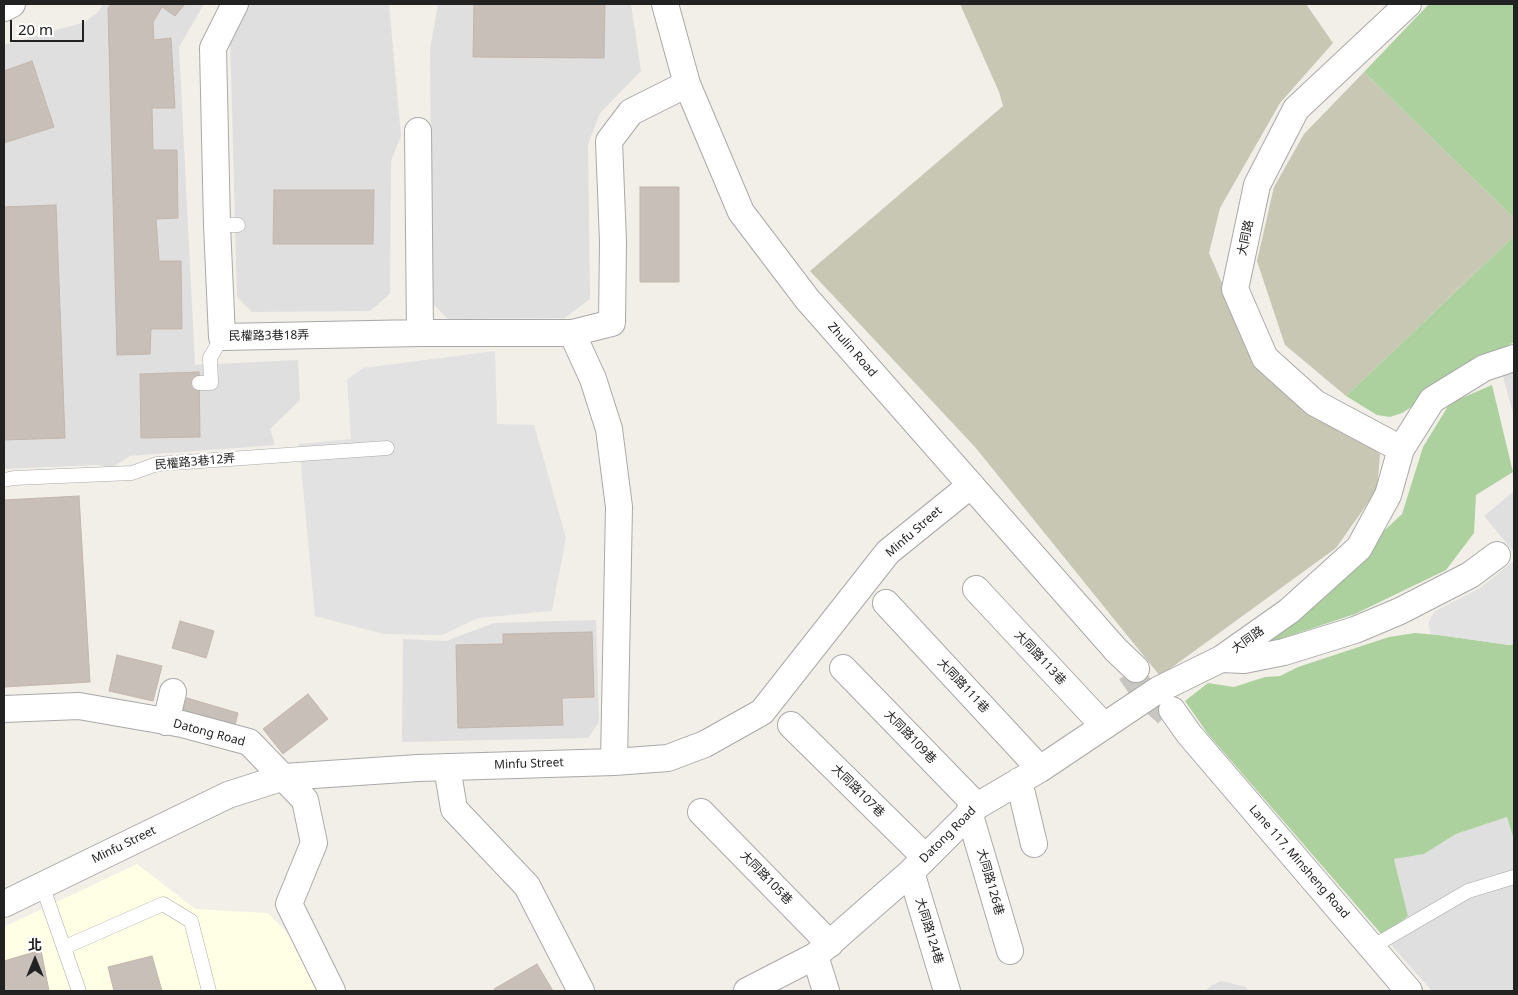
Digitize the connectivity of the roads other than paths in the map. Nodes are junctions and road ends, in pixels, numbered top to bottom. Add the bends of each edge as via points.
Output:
1 (12, 4) edge
2 (235, 4) edge
3 (665, 4) edge
4 (1408, 4) edge
5 (4, 8) edge
6 (687, 84) junction
7 (418, 131) dead end
8 (572, 332) junction
9 (420, 333) junction
10 (222, 337) junction
11 (1514, 358) edge
12 (199, 383) dead end
13 (387, 448) dead end
14 (1401, 450) junction
15 (4, 480) edge
16 (971, 485) junction
17 (1497, 554) dead end
18 (976, 589) dead end
19 (886, 603) dead end
20 (1221, 659) junction
21 (843, 668) dead end
22 (1133, 670) tunnel mouth
23 (173, 692) dead end
24 (4, 709) edge
25 (1169, 712) tunnel mouth
26 (166, 722) junction
27 (791, 725) dead end
28 (1104, 726) junction
29 (614, 762) junction
30 (447, 767) junction
31 (1030, 775) junction
32 (284, 777) junction
33 (973, 809) junction
34 (701, 812) dead end
35 (1034, 844) dead end
36 (918, 864) junction
37 (1514, 877) edge
38 (42, 885) junction
39 (4, 904) edge
40 (65, 947) junction
41 (1372, 947) junction
42 (822, 950) junction
43 (1010, 951) dead end
44 (79, 991) edge
45 (209, 991) edge
46 (332, 991) edge
47 (581, 991) edge
48 (747, 991) edge
49 (826, 991) edge
50 (947, 991) edge
51 (1409, 991) edge

1 - 5 street
2 - 10 street, 民權路3巷18弄 via 213,48 227,225
3 - 6 street, Zhulin Road
4 - 14 street, 大同路 via 1296,109 1257,185 1235,289 1264,358 1315,403
6 - 8 street, 民權路3巷18弄 via 632,112 609,141 612,323
6 - 16 street, Zhulin Road via 741,212 807,299
7 - 9 street
8 - 9 street, 民權路3巷18弄
8 - 29 street via 593,379 609,429 620,507
9 - 10 street, 民權路3巷18弄
10 - 12 lane via 210,358 211,383
11 - 14 street, 大同路 via 1484,368 1432,400
13 - 15 lane, 民權路3巷12弄 via 157,464 132,473
14 - 20 street, 大同路 via 1388,495 1359,548 1289,611
16 - 22 street, Zhulin Road
16 - 29 street, Minfu Street via 888,552 762,712 705,744 668,758
17 - 20 street via 1470,576 1354,630 1284,652 1244,660
18 - 28 street, 大同路113巷
19 - 31 street, 大同路111巷
20 - 28 street, Datong Road via 1158,690
21 - 33 street, 大同路109巷
23 - 26 street
24 - 26 street, Datong Road via 79,706
25 - 41 street, Lane 117, Minsheng Road
26 - 32 street, Datong Road via 249,742
27 - 36 street, 大同路107巷
28 - 31 street, Datong Road
29 - 30 street, Minfu Street
30 - 32 street, Minfu Street
30 - 47 street via 454,809 527,886
31 - 33 street, Datong Road
31 - 35 street
32 - 38 street, Minfu Street via 228,795
32 - 46 street, Datong Road via 305,800 314,843 289,904
33 - 36 street, Datong Road
33 - 43 street, 大同路126巷
34 - 42 street, 大同路105巷
36 - 42 street, Datong Road
36 - 50 street, 大同路124巷
37 - 41 lane via 1468,891
38 - 39 street, Minfu Street
38 - 40 lane
40 - 44 lane
40 - 45 lane via 164,904 191,920
41 - 51 street, Lane 117, Minsheng Road
42 - 48 street, Datong Road
42 - 49 street

